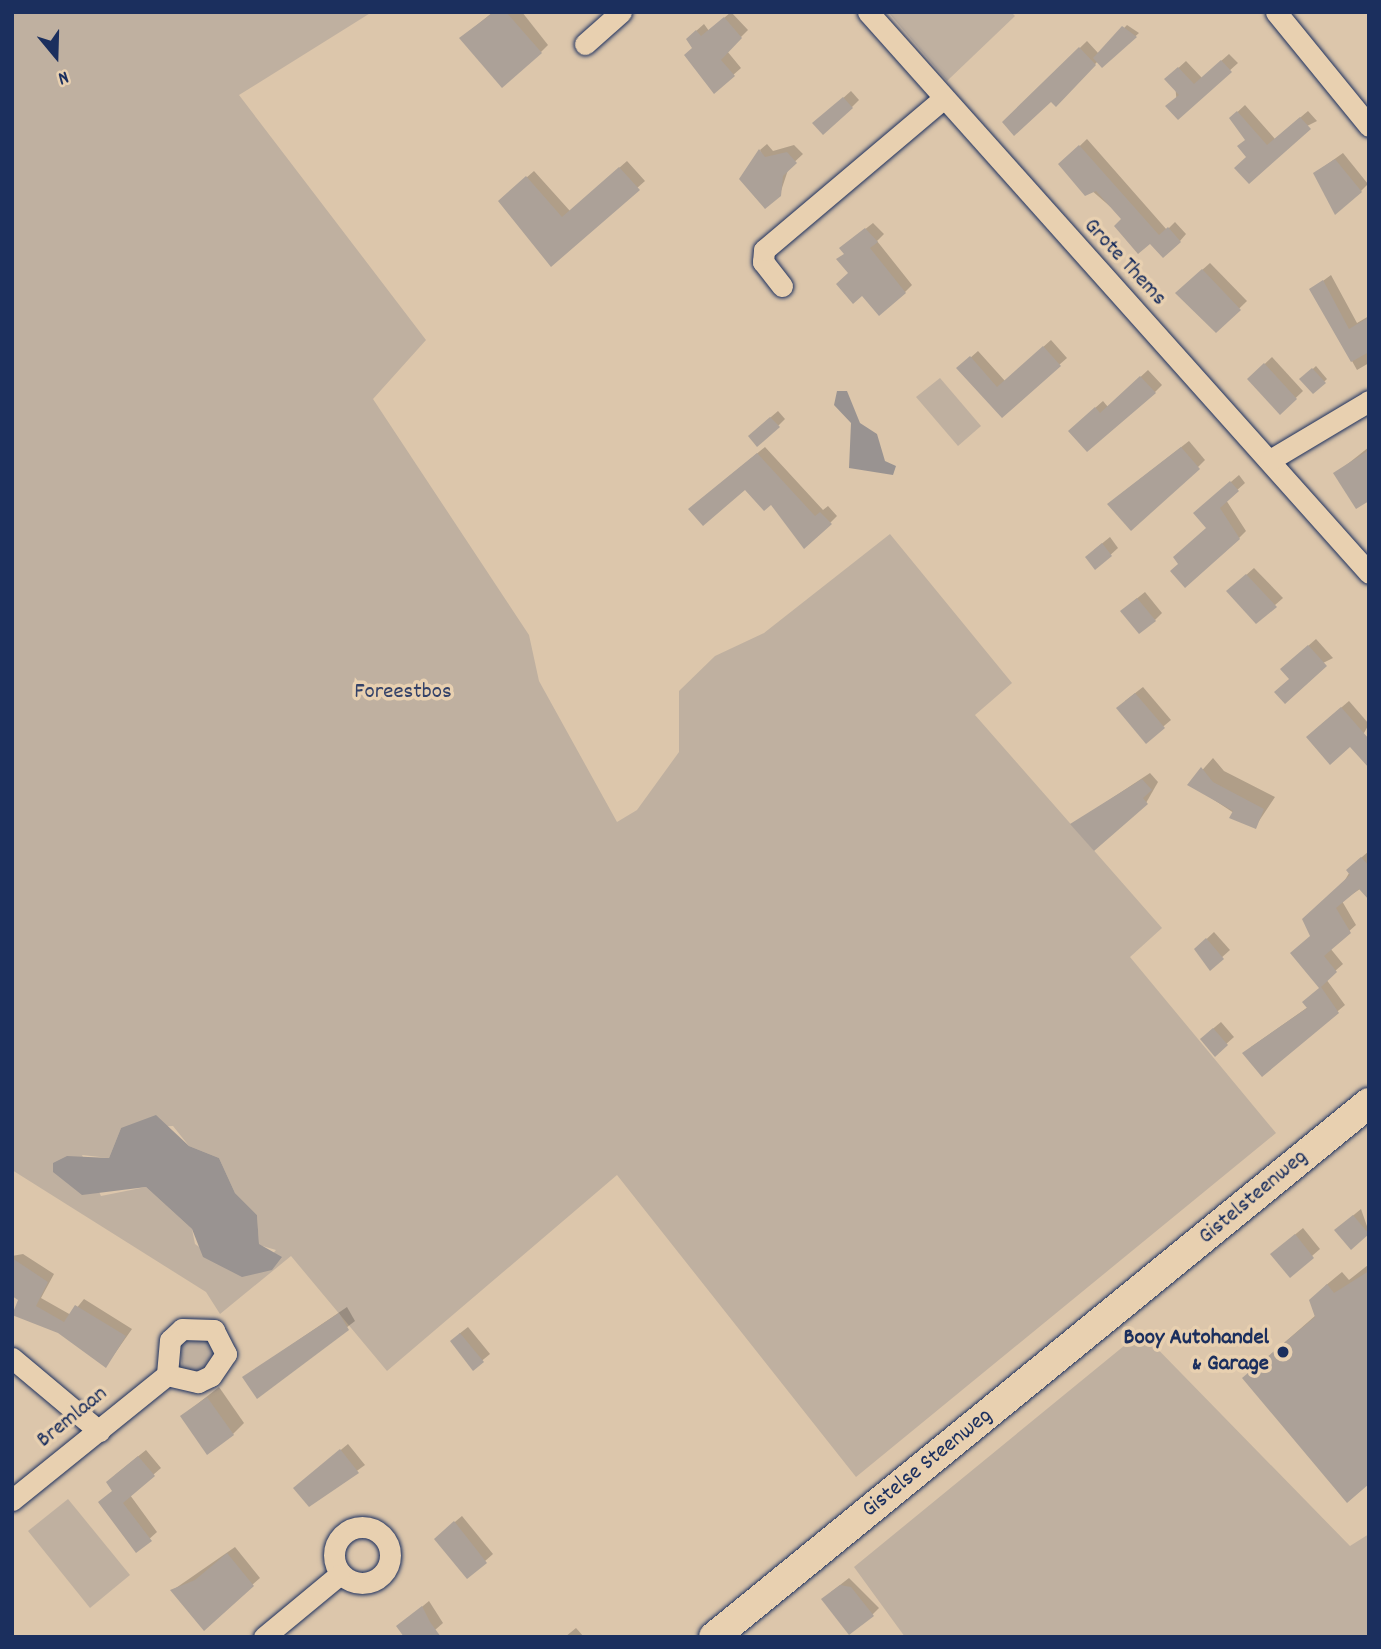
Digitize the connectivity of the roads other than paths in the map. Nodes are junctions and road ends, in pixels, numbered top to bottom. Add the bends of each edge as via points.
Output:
1 (621, 12) edge
2 (868, 12) edge
3 (1276, 12) edge
4 (585, 44) dead end
5 (943, 99) junction
6 (1369, 126) edge
7 (782, 286) dead end
8 (1369, 401) edge
9 (1270, 460) junction
10 (1369, 573) edge
11 (1368, 1105) edge
12 (1141, 1291) joint
13 (12, 1358) edge
14 (167, 1376) dead end
15 (99, 1431) junction
16 (12, 1500) edge
17 (339, 1575) dead end
18 (264, 1637) edge
19 (715, 1637) edge

1 - 4 street
2 - 5 street, Grote Thems
3 - 6 street
5 - 7 street via 764,250 763,262
5 - 9 street, Grote Thems
8 - 9 street
9 - 10 street, Grote Thems
11 - 12 main road, Gistelsteenweg
12 - 19 main road, Gistelse Steenweg
13 - 15 street
14 - 15 street, Bremlaan
15 - 16 street, Bremlaan
17 - 18 street

